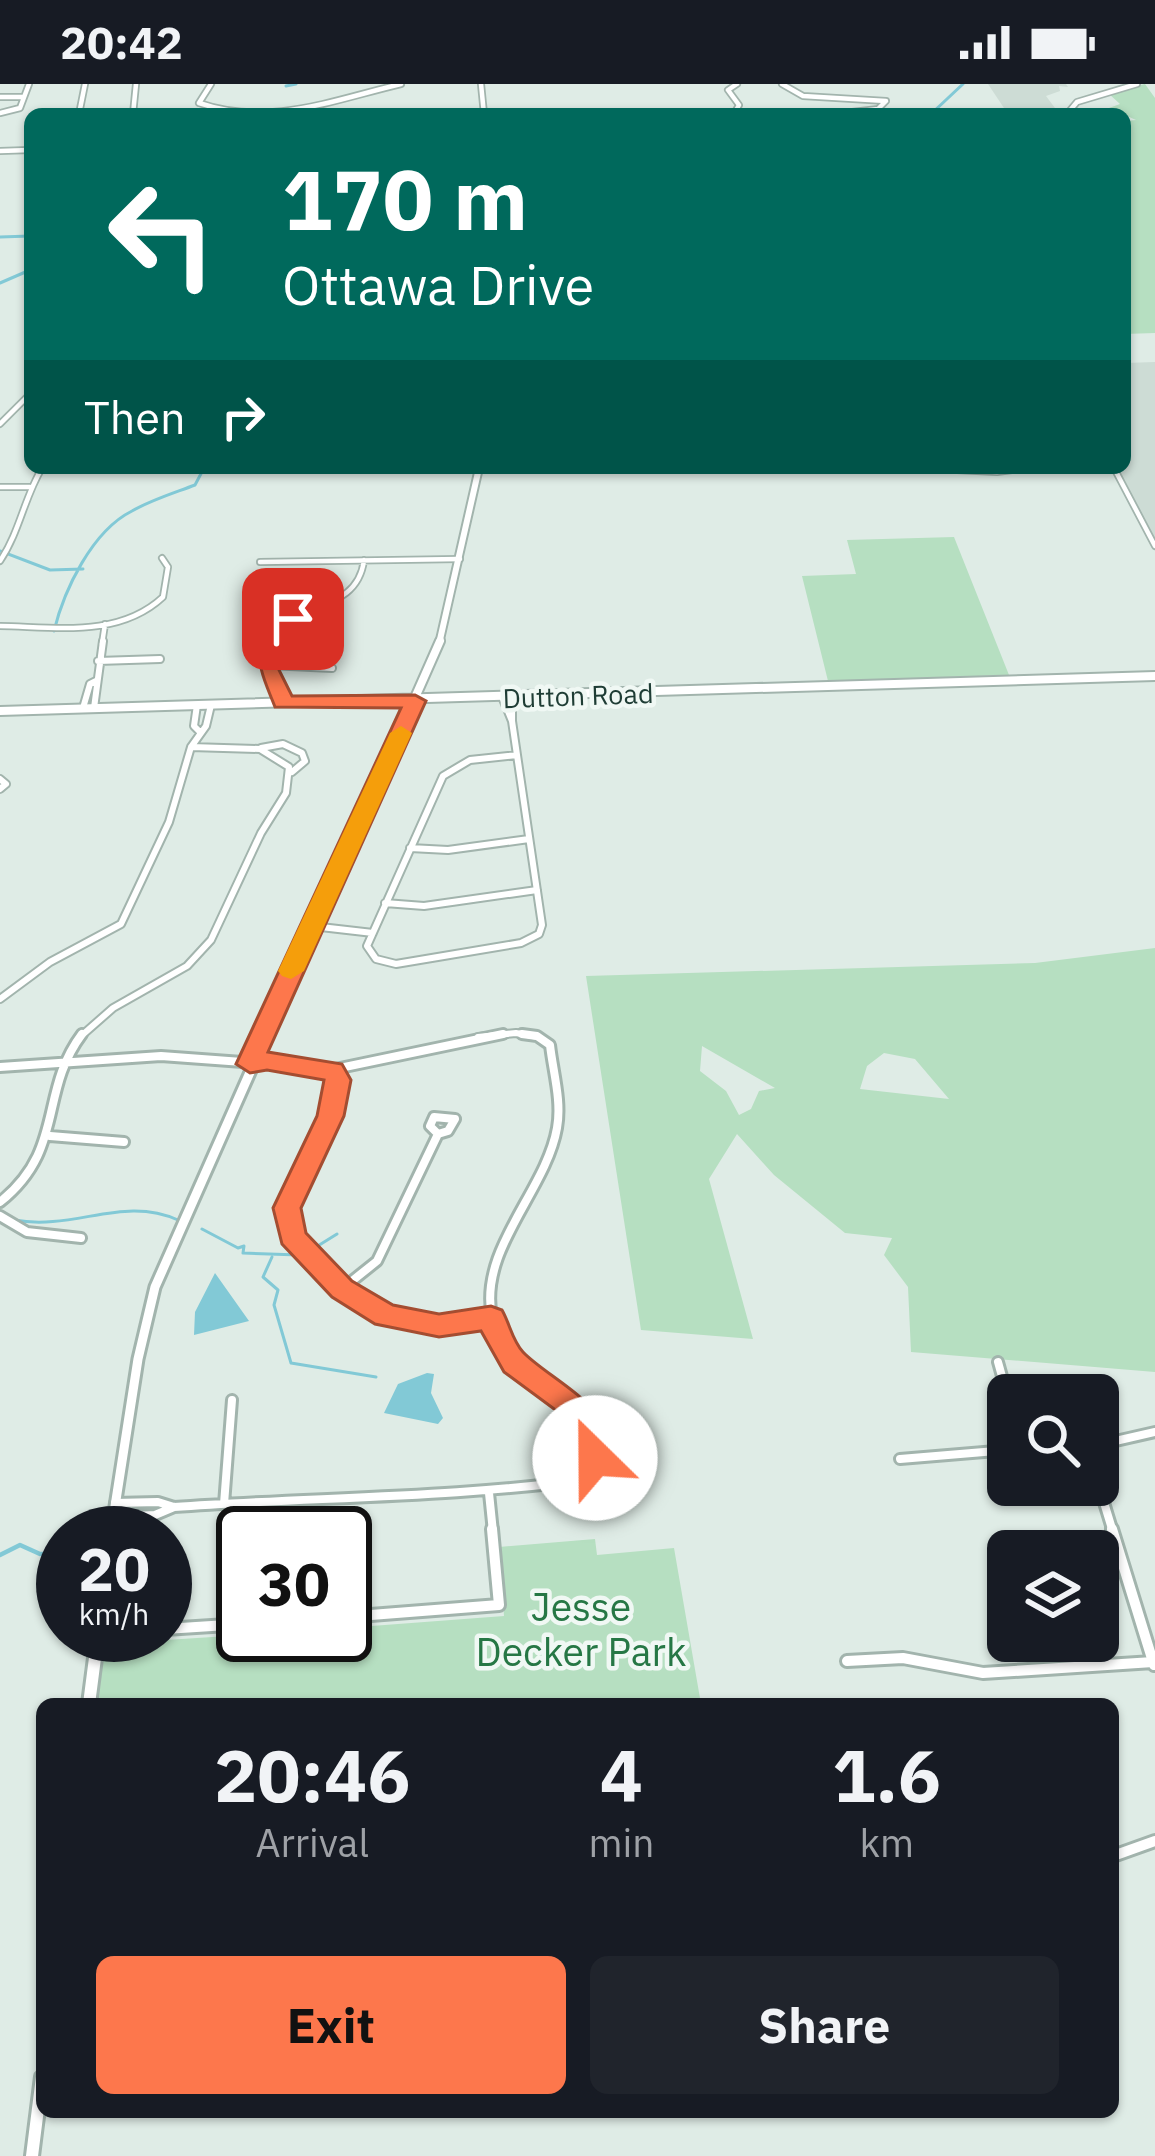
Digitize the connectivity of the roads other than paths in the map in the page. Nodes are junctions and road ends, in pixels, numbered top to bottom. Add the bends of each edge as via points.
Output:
1 (29, 84) edge
2 (211, 84) edge
3 (401, 84) edge
4 (737, 84) edge
5 (782, 84) edge
6 (1137, 84) edge
7 (0, 97) edge
8 (24, 97) junction
9 (230, 108) edge
10 (305, 108) edge
11 (737, 108) edge
12 (879, 108) edge
13 (1071, 108) edge
14 (0, 113) edge
15 (24, 400) edge
16 (0, 424) edge
17 (38, 474) edge
18 (478, 474) edge
19 (1117, 474) edge
20 (0, 487) edge
21 (30, 487) junction
22 (1155, 546) edge
23 (162, 559) dead end
24 (460, 559) junction
25 (364, 560) junction
26 (0, 561) edge
27 (260, 562) dead end
28 (318, 608) junction
29 (335, 619) dead end
30 (105, 625) junction
31 (1, 626) edge
32 (0, 636) edge
33 (160, 659) dead end
34 (98, 661) junction
35 (268, 665) junction
36 (332, 668) dead end
37 (1155, 676) edge
38 (273, 679) junction
39 (508, 698) junction
40 (415, 701) junction
41 (282, 703) junction
42 (268, 704) junction
43 (197, 705) junction
44 (211, 705) junction
45 (89, 708) junction
46 (0, 711) edge
47 (199, 731) junction
48 (191, 747) junction
49 (260, 749) junction
50 (518, 755) junction
51 (292, 772) junction
52 (0, 779) edge
53 (0, 788) edge
54 (529, 839) junction
55 (410, 848) junction
56 (537, 890) junction
57 (386, 903) junction
58 (311, 926) junction
59 (373, 932) junction
60 (0, 999) edge
61 (61, 1063) junction
62 (250, 1064) junction
63 (0, 1066) edge
64 (333, 1070) junction
65 (437, 1134) dead end
66 (50, 1136) junction
67 (124, 1142) dead end
68 (0, 1202) edge
69 (0, 1216) edge
70 (80, 1238) dead end
71 (342, 1289) junction
72 (491, 1318) junction
73 (998, 1362) dead end
74 (1001, 1374) edge
75 (232, 1400) dead end
76 (1155, 1432) edge
77 (1119, 1440) edge
78 (987, 1452) edge
79 (900, 1459) dead end
80 (489, 1493) junction
81 (224, 1504) junction
82 (115, 1506) edge
83 (191, 1506) edge
84 (1105, 1506) edge
85 (372, 1615) edge
86 (847, 1661) dead end
87 (94, 1662) edge
88 (1154, 1665) edge
89 (90, 1698) edge
90 (1155, 1840) edge
91 (1119, 1854) edge
92 (37, 2118) edge
93 (32, 2156) edge

1 - 8 street
2 - 9 street via 199,103
3 - 10 street
4 - 11 street via 728,90
5 - 12 street via 803,96 886,101
6 - 13 street
7 - 8 street
8 - 14 street via 18,110
15 - 16 street
17 - 21 street
18 - 24 street
19 - 22 street
20 - 21 street
21 - 26 street
23 - 30 street via 167,577 158,604
24 - 25 street
24 - 40 street via 442,636
25 - 27 street
25 - 28 street via 360,585
28 - 29 street
28 - 35 street via 277,628
30 - 31 street
30 - 34 street
31 - 32 street
33 - 34 street
34 - 45 street
35 - 36 street
35 - 38 street
37 - 39 street, Dutton Road
38 - 41 street
38 - 42 street
39 - 40 street, Dutton Road
39 - 50 street
40 - 41 street, Dutton Road
40 - 58 street
41 - 42 street, Dutton Road
42 - 44 street, Dutton Road
43 - 44 street, Dutton Road
43 - 45 street, Dutton Road
43 - 47 street
44 - 47 street
45 - 46 street, Dutton Road
47 - 48 street
48 - 49 street
48 - 60 street via 169,822 121,924
49 - 51 street
49 - 51 street via 283,744 302,752
50 - 54 street
50 - 55 street via 470,760 443,776
51 - 61 street via 290,790 201,953 110,1009
52 - 53 street
54 - 55 street
54 - 56 street
55 - 57 street
56 - 57 street via 424,906
56 - 59 street via 538,936 516,944 396,964 376,959 367,946
57 - 59 street
58 - 59 street
58 - 62 street
61 - 62 street via 181,1056
61 - 63 street
61 - 66 street
62 - 64 street
62 - 82 street via 155,1287
64 - 71 street via 338,1089 330,1116 285,1215 301,1248
64 - 72 street via 530,1031 550,1045 558,1124 491,1280
65 - 71 street via 377,1261
66 - 67 street
66 - 68 street via 38,1166
69 - 70 street via 27,1232
71 - 72 street via 413,1322
72 - 80 street via 515,1364 586,1421 595,1458 591,1479
73 - 74 street
75 - 81 street
76 - 77 street
78 - 79 street
80 - 81 street
80 - 85 street via 499,1605
81 - 83 street
84 - 88 street
86 - 88 street via 903,1658 982,1673
87 - 89 street
90 - 91 street
92 - 93 street

